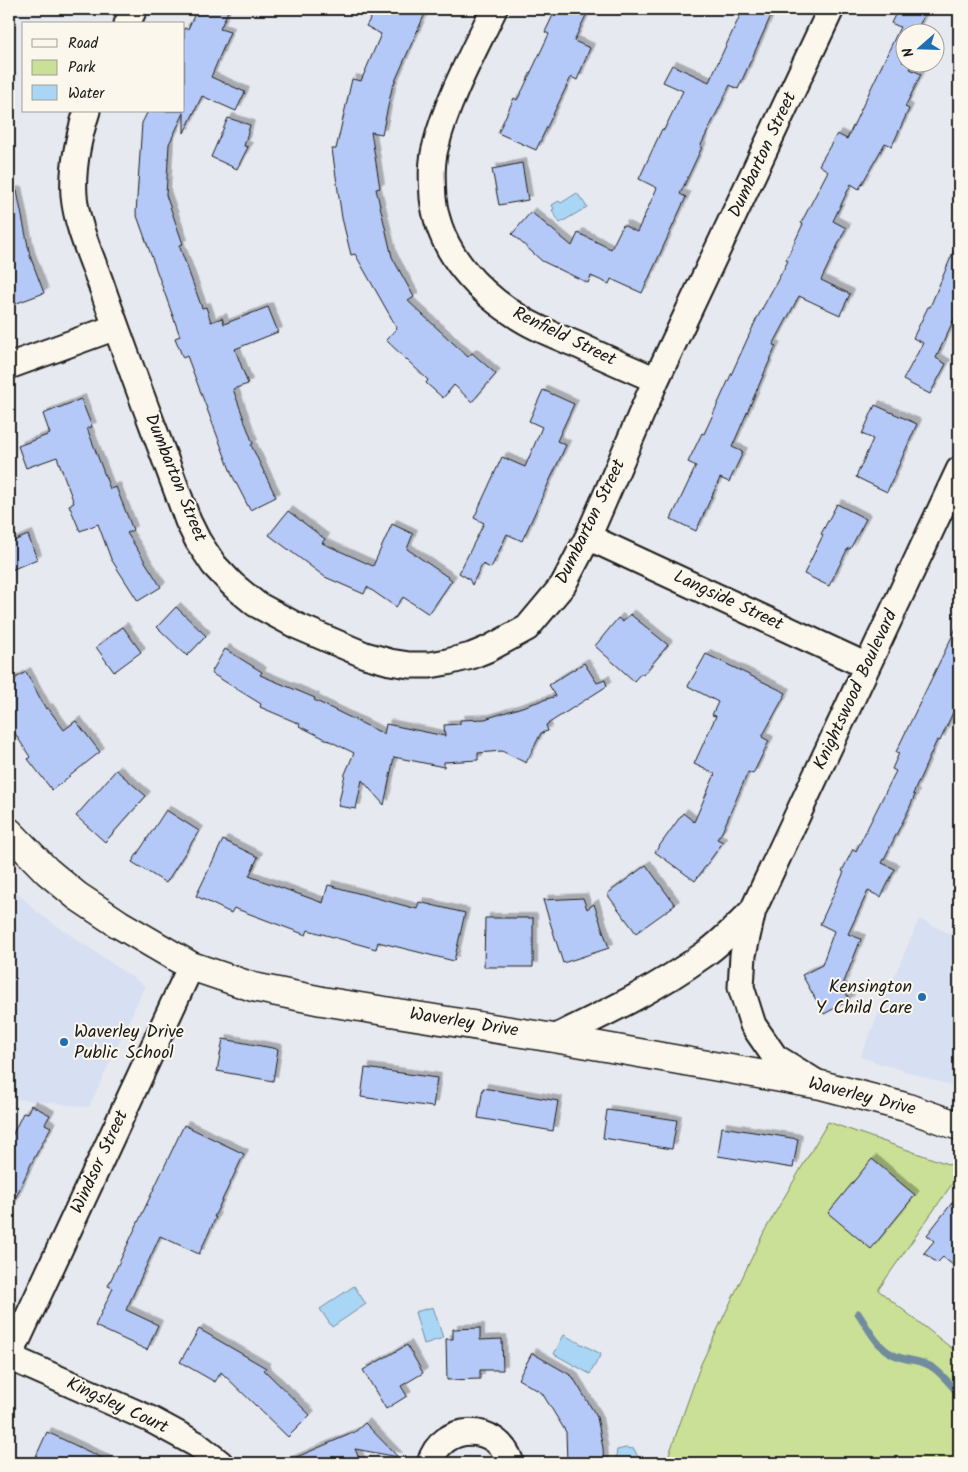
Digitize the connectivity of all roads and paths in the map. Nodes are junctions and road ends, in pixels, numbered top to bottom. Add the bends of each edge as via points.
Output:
1 (134, 9) edge
2 (494, 9) edge
3 (832, 9) edge
4 (128, 22) edge
5 (87, 112) edge
6 (116, 327) junction
7 (9, 366) edge
8 (656, 380) junction
9 (959, 470) edge
10 (588, 537) junction
11 (867, 666) junction
12 (9, 832) edge
13 (753, 910) junction
14 (191, 966) junction
15 (554, 1038) junction
16 (821, 1085) junction
17 (959, 1126) edge
18 (9, 1358) edge
19 (220, 1463) edge
20 (430, 1463) edge
21 (511, 1463) edge

1 - 4 street
2 - 8 street, Renfield Street via 450,102 436,146 432,167 433,194 444,238 467,275 503,307 532,325
3 - 8 street, Dumbarton Street
5 - 6 street, Dumbarton Street via 76,148 76,208
6 - 7 street
6 - 10 street, Dumbarton Street via 188,521 214,565 256,604 340,646 409,665 446,662 488,649 528,628 563,585
8 - 10 street, Dumbarton Street
9 - 11 street, Knightswood Boulevard
10 - 11 street, Langside Street
11 - 13 street, Knightswood Boulevard
12 - 14 street, Waverley Drive via 77,896
13 - 15 street, Knightswood Boulevard via 707,953 676,974
13 - 16 street, Knightswood Boulevard via 743,954 741,987 753,1025 775,1056
14 - 15 street, Waverley Drive via 253,986 322,1001
14 - 18 street, Windsor Street
15 - 16 street, Waverley Drive
16 - 17 street, Waverley Drive via 905,1106
18 - 19 street, Kingsley Court via 150,1419 196,1444
20 - 21 street via 440,1445 451,1436 478,1432 502,1446

